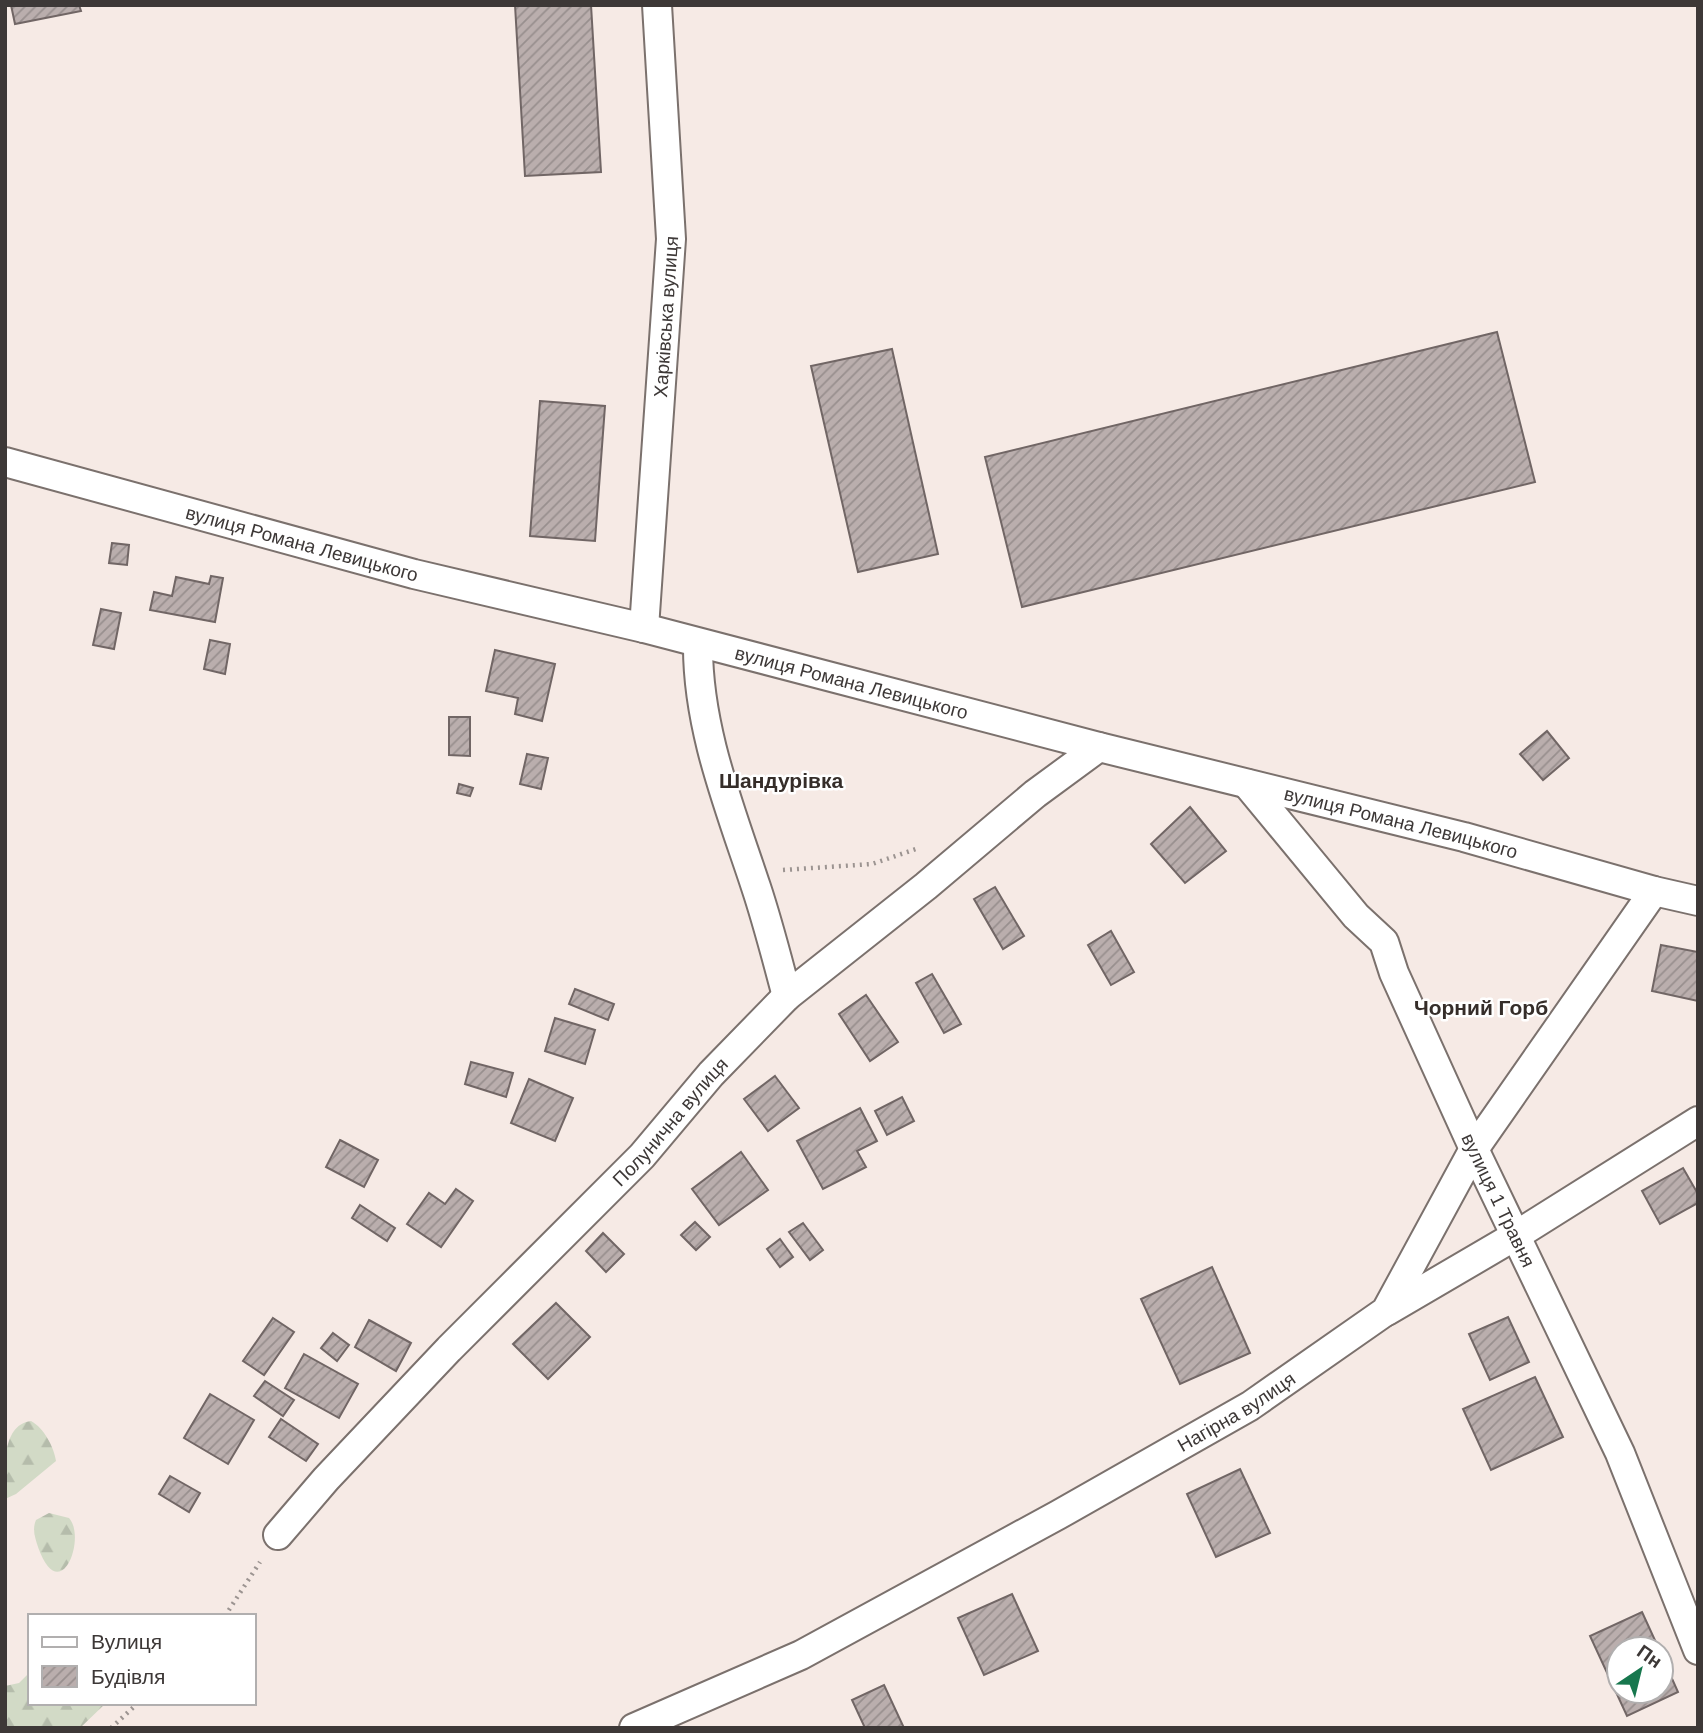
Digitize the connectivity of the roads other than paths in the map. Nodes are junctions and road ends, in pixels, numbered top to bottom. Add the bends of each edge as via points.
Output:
1 (657, 5) edge
2 (5, 462) edge
3 (644, 628) junction
4 (698, 643) junction
5 (1099, 747) junction
6 (1247, 784) junction
7 (1654, 891) junction
8 (1698, 901) edge
9 (787, 996) junction
10 (1698, 1121) edge
11 (1474, 1149) junction
12 (1515, 1236) junction
13 (1386, 1311) junction
14 (278, 1535) road end
15 (1698, 1650) edge
16 (634, 1728) edge

1 - 3 street, Харківська вулиця via 671,239
2 - 3 street, вулиця Романа Левицького via 414,575
3 - 4 street, вулиця Романа Левицького
4 - 5 street, вулиця Романа Левицького
4 - 9 street via 708,736
5 - 6 street, вулиця Романа Левицького
5 - 9 street, Полунична вулиця
6 - 7 street, вулиця Романа Левицького via 1464,837
6 - 11 street, вулиця 1 Травня via 1356,916 1384,942
7 - 8 street, вулиця Романа Левицького
7 - 11 street, Нагірна вулиця
9 - 14 street, Полунична вулиця via 711,1074 642,1156 449,1349
10 - 12 street
11 - 12 street, вулиця 1 Травня
11 - 13 street, Нагірна вулиця
12 - 13 street
12 - 15 street, вулиця 1 Травня via 1620,1453
13 - 16 street, Нагірна вулиця via 1250,1406 1058,1516 801,1655

